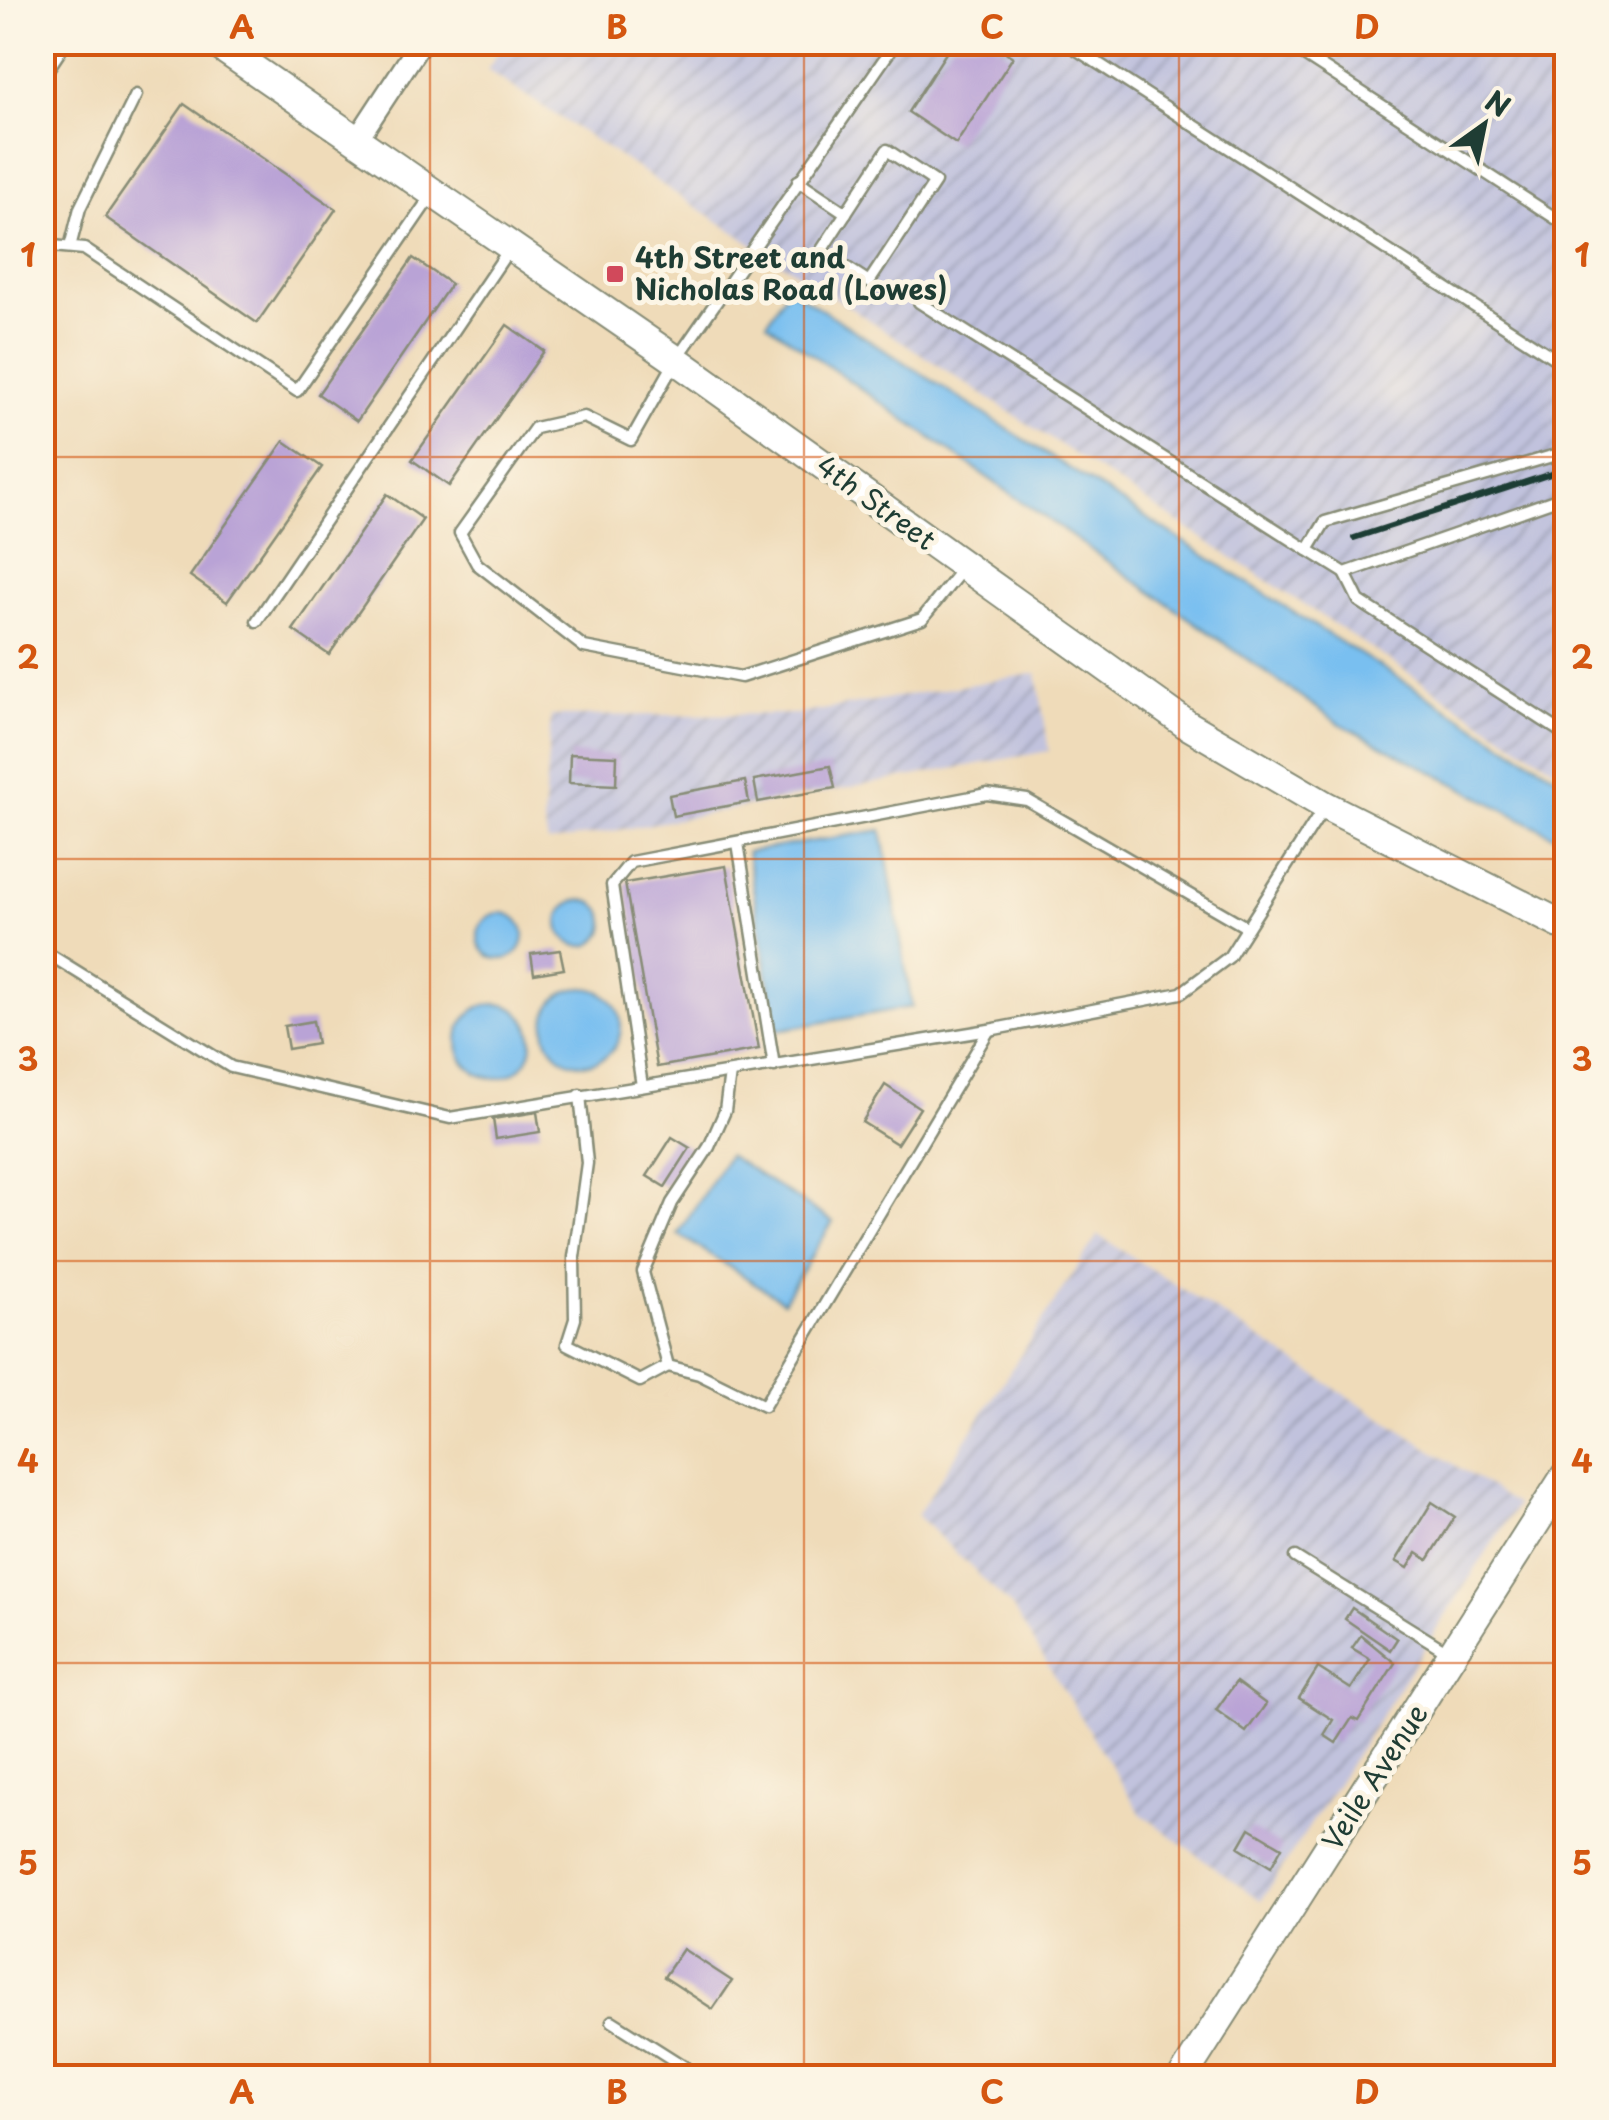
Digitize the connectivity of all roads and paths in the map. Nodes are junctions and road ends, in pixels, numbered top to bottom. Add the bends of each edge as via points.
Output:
1 (66, 42) edge
2 (214, 42) edge
3 (421, 42) edge
4 (896, 42) edge
5 (1065, 42) edge
6 (1284, 42) edge
7 (42, 78) edge
8 (136, 95) dead end
9 (356, 141) junction
10 (798, 181) junction
11 (433, 193) junction
12 (846, 213) junction
13 (1566, 225) edge
14 (42, 244) edge
15 (70, 247) junction
16 (510, 248) junction
17 (919, 302) dead end
18 (676, 360) junction
19 (1566, 363) edge
20 (1566, 452) edge
21 (1566, 496) edge
22 (1308, 550) junction
23 (964, 566) junction
24 (1345, 573) junction
25 (258, 622) dead end
26 (1566, 735) edge
27 (1326, 806) junction
28 (738, 844) junction
29 (1246, 927) junction
30 (1565, 927) edge
31 (42, 950) edge
32 (989, 1030) junction
33 (774, 1066) junction
34 (730, 1074) junction
35 (642, 1086) junction
36 (580, 1095) junction
37 (668, 1366) junction
38 (1566, 1476) edge
39 (1295, 1556) dead end
40 (1454, 1655) junction
41 (612, 2021) dead end
42 (702, 2078) edge
43 (1182, 2078) edge

1 - 7 lane
2 - 9 street, 4th Street
3 - 9 street
4 - 10 lane
5 - 19 lane
6 - 13 lane
8 - 15 lane via 80,208
9 - 11 street, 4th Street
10 - 12 lane
10 - 18 lane
11 - 15 lane via 296,391 84,249
11 - 16 street, 4th Street
12 - 12 lane via 821,251 869,282 935,182 887,150
14 - 15 lane
16 - 18 street, 4th Street
16 - 25 lane
17 - 22 lane
18 - 23 street, 4th Street
18 - 23 lane via 631,440 584,417 534,428 460,533 477,564 584,647 741,677 922,619
20 - 22 lane via 1325,522
21 - 24 lane
22 - 24 lane
23 - 27 street, 4th Street via 1186,724
24 - 26 lane via 1359,601
27 - 29 lane
27 - 30 street, 4th Street
28 - 29 lane via 986,794 1027,800
28 - 33 lane
28 - 35 lane via 631,862 612,885
29 - 32 lane via 1229,957 1180,994
31 - 36 lane via 232,1067 266,1078 450,1118
32 - 33 lane
32 - 37 lane via 764,1406
33 - 34 lane
34 - 35 lane
34 - 37 lane via 725,1111 672,1203 643,1272
35 - 36 lane
36 - 37 lane via 586,1163 574,1257 575,1318 566,1344 640,1381
38 - 40 street, Veile Avenue
39 - 40 lane
40 - 43 street, Veile Avenue
41 - 42 lane

